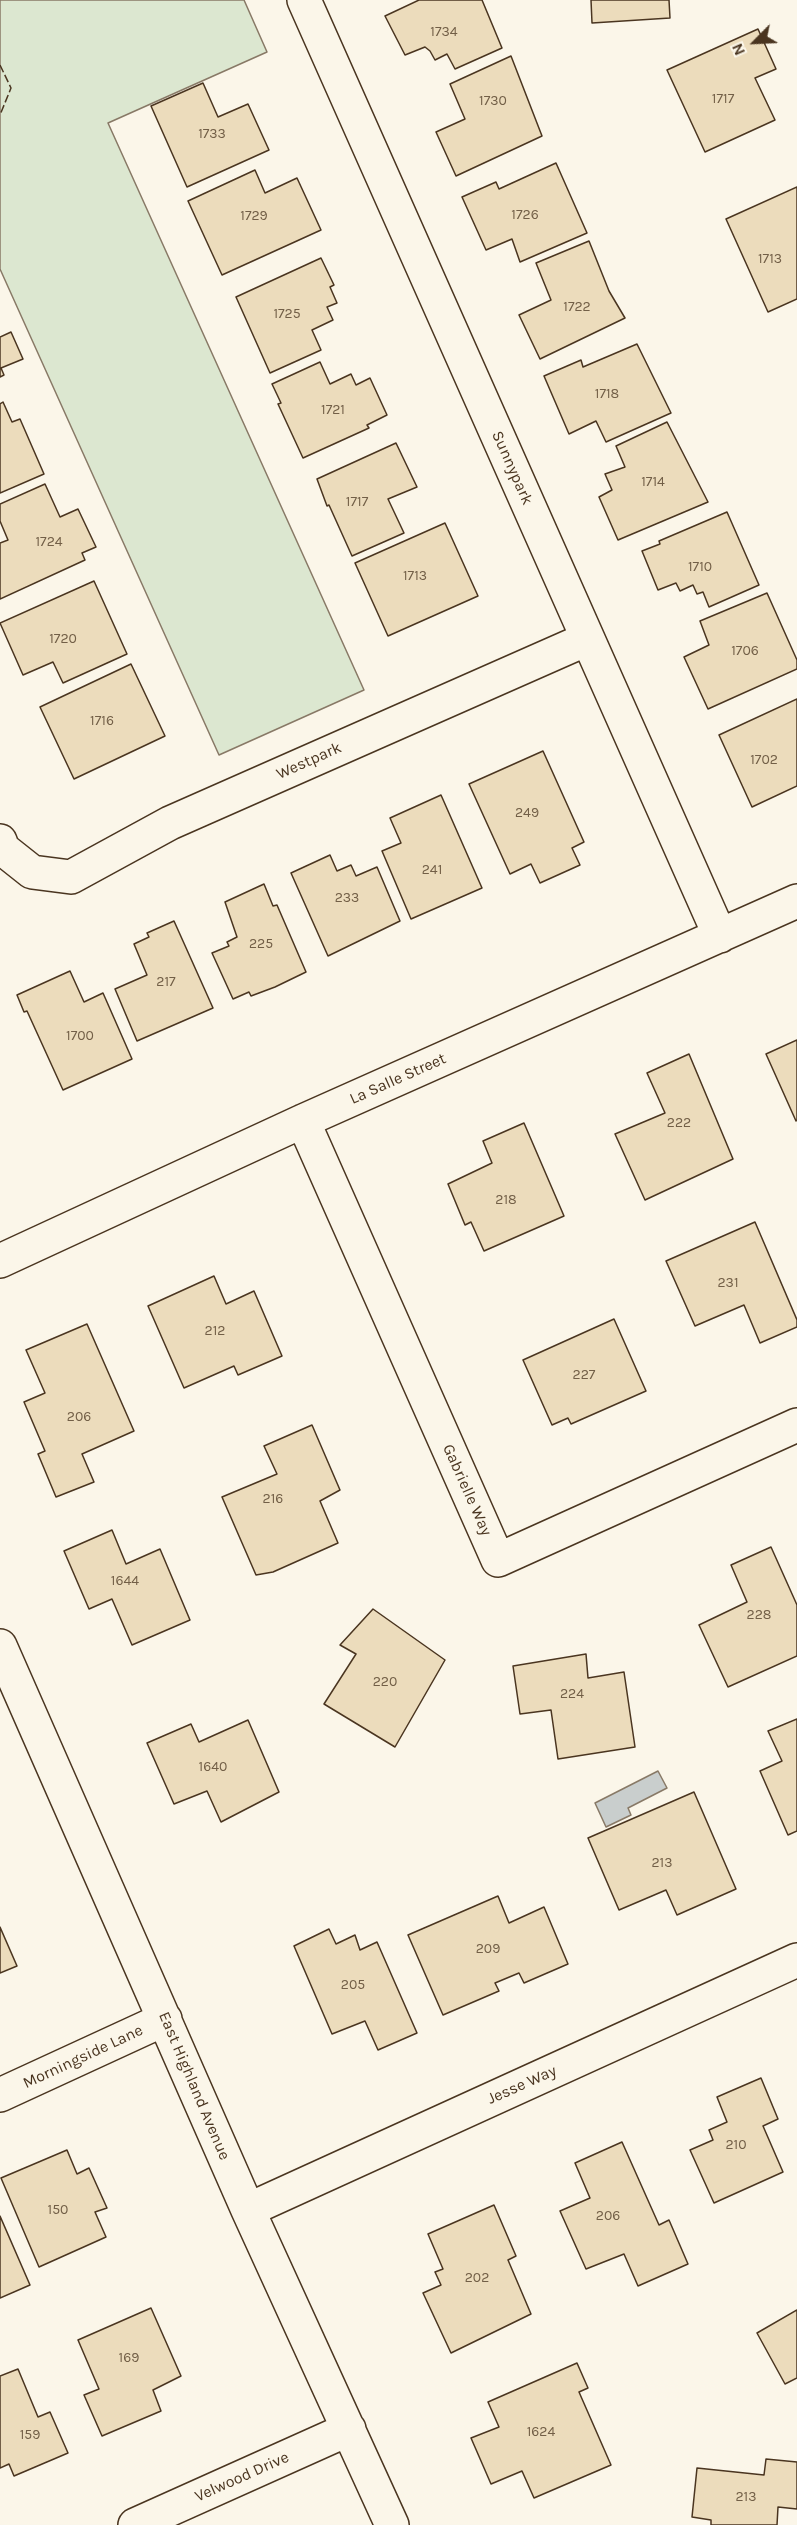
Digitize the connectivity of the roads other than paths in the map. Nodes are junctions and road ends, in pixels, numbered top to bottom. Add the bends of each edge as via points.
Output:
1 (304, 0) edge
2 (587, 639) junction
3 (0, 841) edge
4 (797, 901) edge
5 (720, 936) junction
6 (303, 1121) junction
7 (0, 1261) edge
8 (797, 1425) edge
9 (0, 1646) edge
10 (797, 1960) edge
11 (165, 2019) junction
12 (0, 2095) edge
13 (248, 2210) junction
14 (349, 2429) junction
15 (135, 2525) edge
16 (392, 2525) edge

1 - 2 street, Sunnypark
2 - 3 street, Westpark via 170,823 70,877 32,872 3,849
2 - 5 street, Sunnypark
4 - 5 street, La Salle Street
5 - 6 street, La Salle Street
6 - 7 street, La Salle Street
6 - 8 street, Gabrielle Way via 498,1560
9 - 11 street, East Highland Avenue
10 - 13 street, Jesse Way
11 - 12 street, Morningside Lane
11 - 13 street, East Highland Avenue
13 - 14 street, East Highland Avenue
14 - 15 street, Velwood Drive
14 - 16 street, East Highland Avenue

